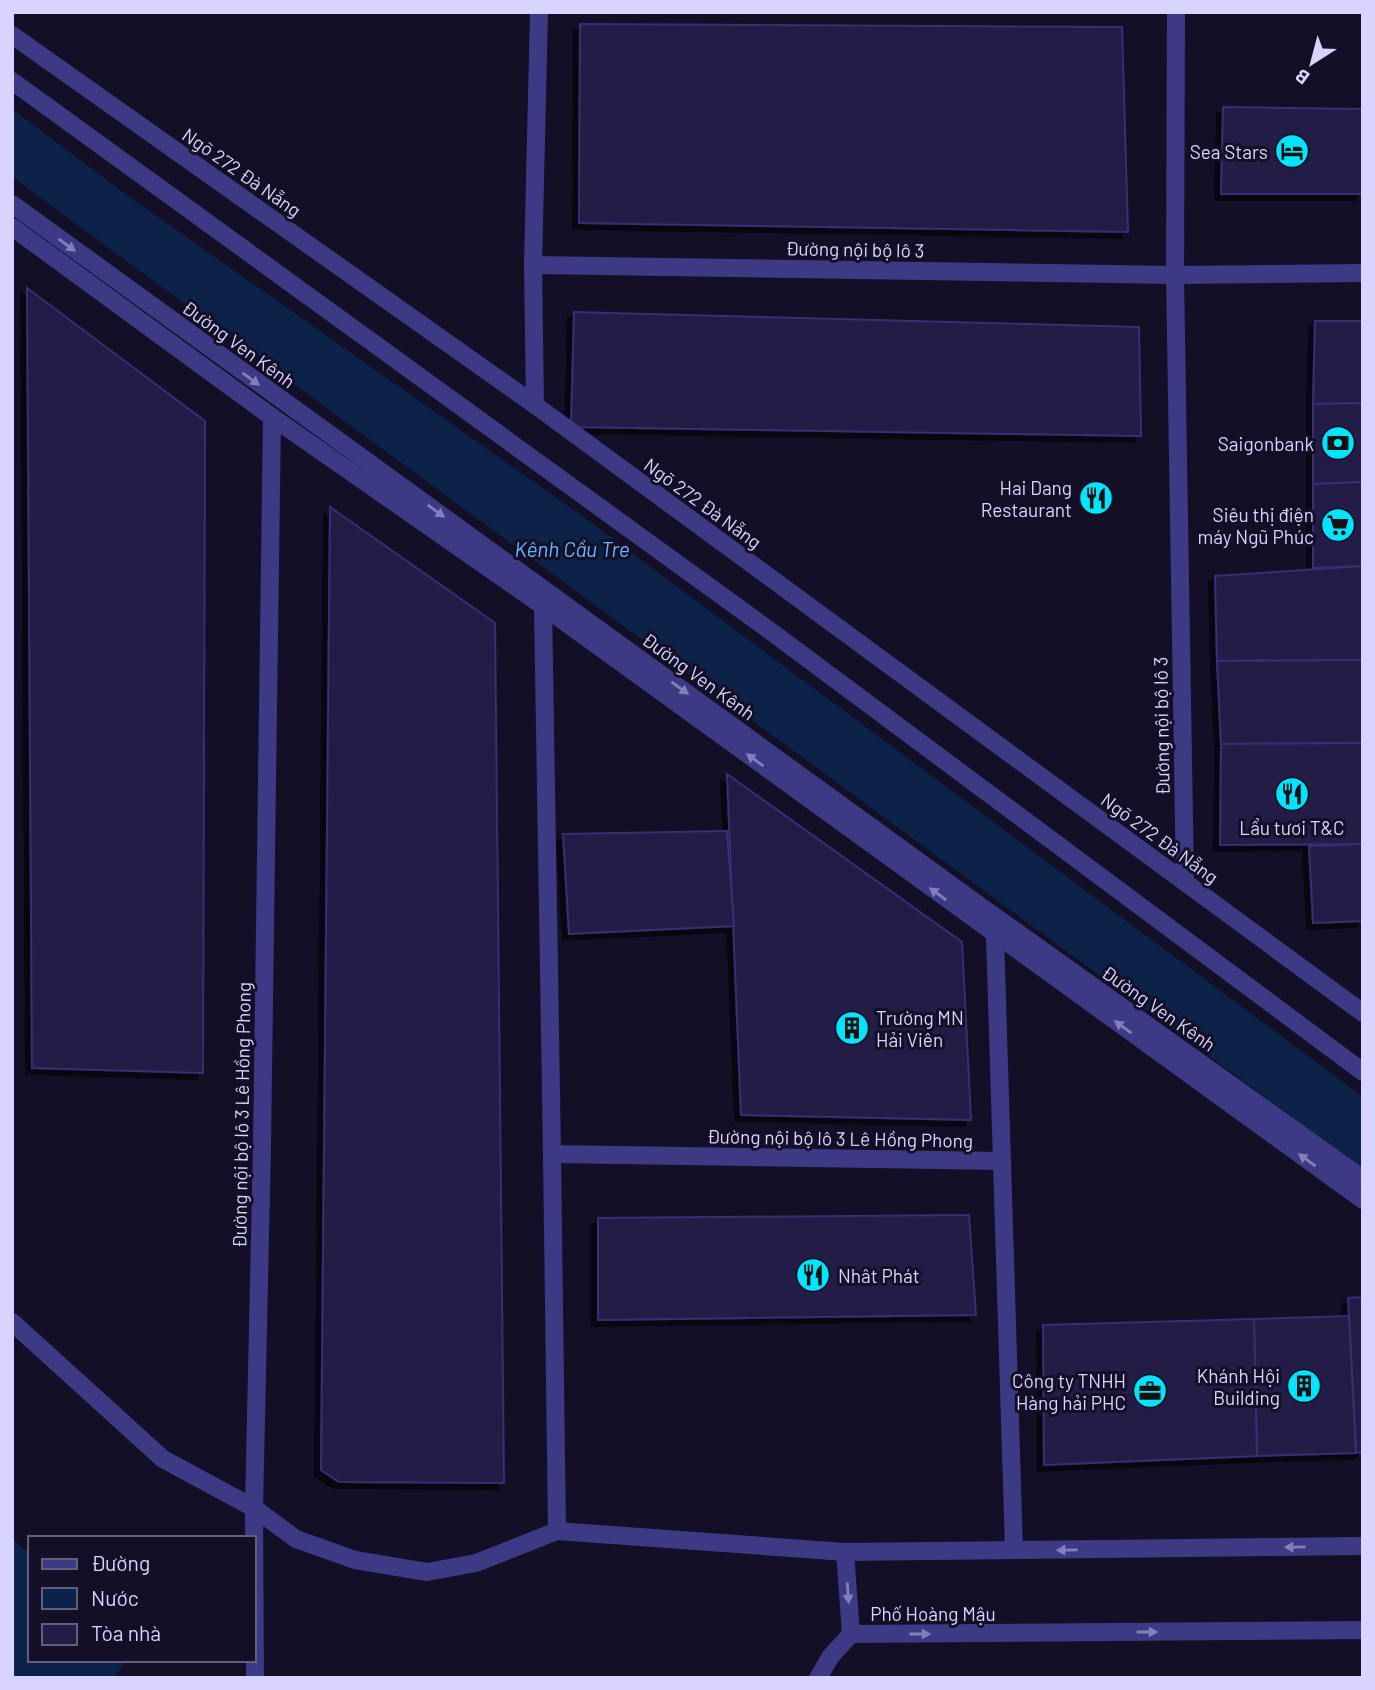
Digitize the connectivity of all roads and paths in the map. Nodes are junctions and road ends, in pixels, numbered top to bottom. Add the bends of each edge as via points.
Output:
1 (539, 12) edge
2 (1176, 12) edge
3 (12, 34) edge
4 (12, 81) edge
5 (12, 204) edge
6 (12, 227) edge
7 (533, 265) junction
8 (1363, 273) edge
9 (1175, 275) junction
10 (535, 405) junction
11 (272, 417) junction
12 (543, 606) junction
13 (1185, 883) junction
14 (995, 936) junction
15 (1363, 1013) edge
16 (1363, 1072) edge
17 (552, 1154) junction
18 (1002, 1161) junction
19 (1363, 1179) edge
20 (1363, 1200) edge
21 (12, 1322) edge
22 (254, 1508) junction
23 (557, 1531) junction
24 (254, 1536) edge
25 (1363, 1546) edge
26 (1014, 1550) junction
27 (845, 1552) junction
28 (1363, 1630) edge
29 (852, 1634) junction
30 (818, 1678) edge

1 - 7 street
2 - 9 street, Đường nội bộ lô 3
3 - 10 street, Ngõ 272 Đà Nẵng
4 - 16 street via 784,641
5 -> 19 street, Đường Ven Kênh
6 - 11 street, Đường Ven Kênh
7 - 9 street, Đường nội bộ lô 3
7 - 10 street
8 - 9 street, Đường nội bộ lô 3
9 - 13 street, Đường nội bộ lô 3
10 - 13 street, Ngõ 272 Đà Nẵng
11 - 12 street, Đường Ven Kênh
11 - 22 street, Đường nội bộ lô 3 Lê Hồng Phong
14 -> 12 street, Đường Ven Kênh
12 - 17 street
13 - 15 street, Ngõ 272 Đà Nẵng
14 - 18 street, Đường nội bộ lô 3 Lê Hồng Phong
20 -> 14 street, Đường Ven Kênh
17 - 18 street, Đường nội bộ lô 3 Lê Hồng Phong
17 - 23 street
18 - 26 street, Đường nội bộ lô 3 Lê Hồng Phong
21 - 22 street via 163,1459
22 - 23 street via 296,1538 355,1560 427,1572 475,1563
22 - 24 street, Đường nội bộ lô 3 Lê Hồng Phong
23 - 27 street
25 -> 26 street
26 - 27 street
27 -> 29 street, Phố Hoàng Mậu
29 -> 28 street, Phố Hoàng Mậu
29 - 30 street

